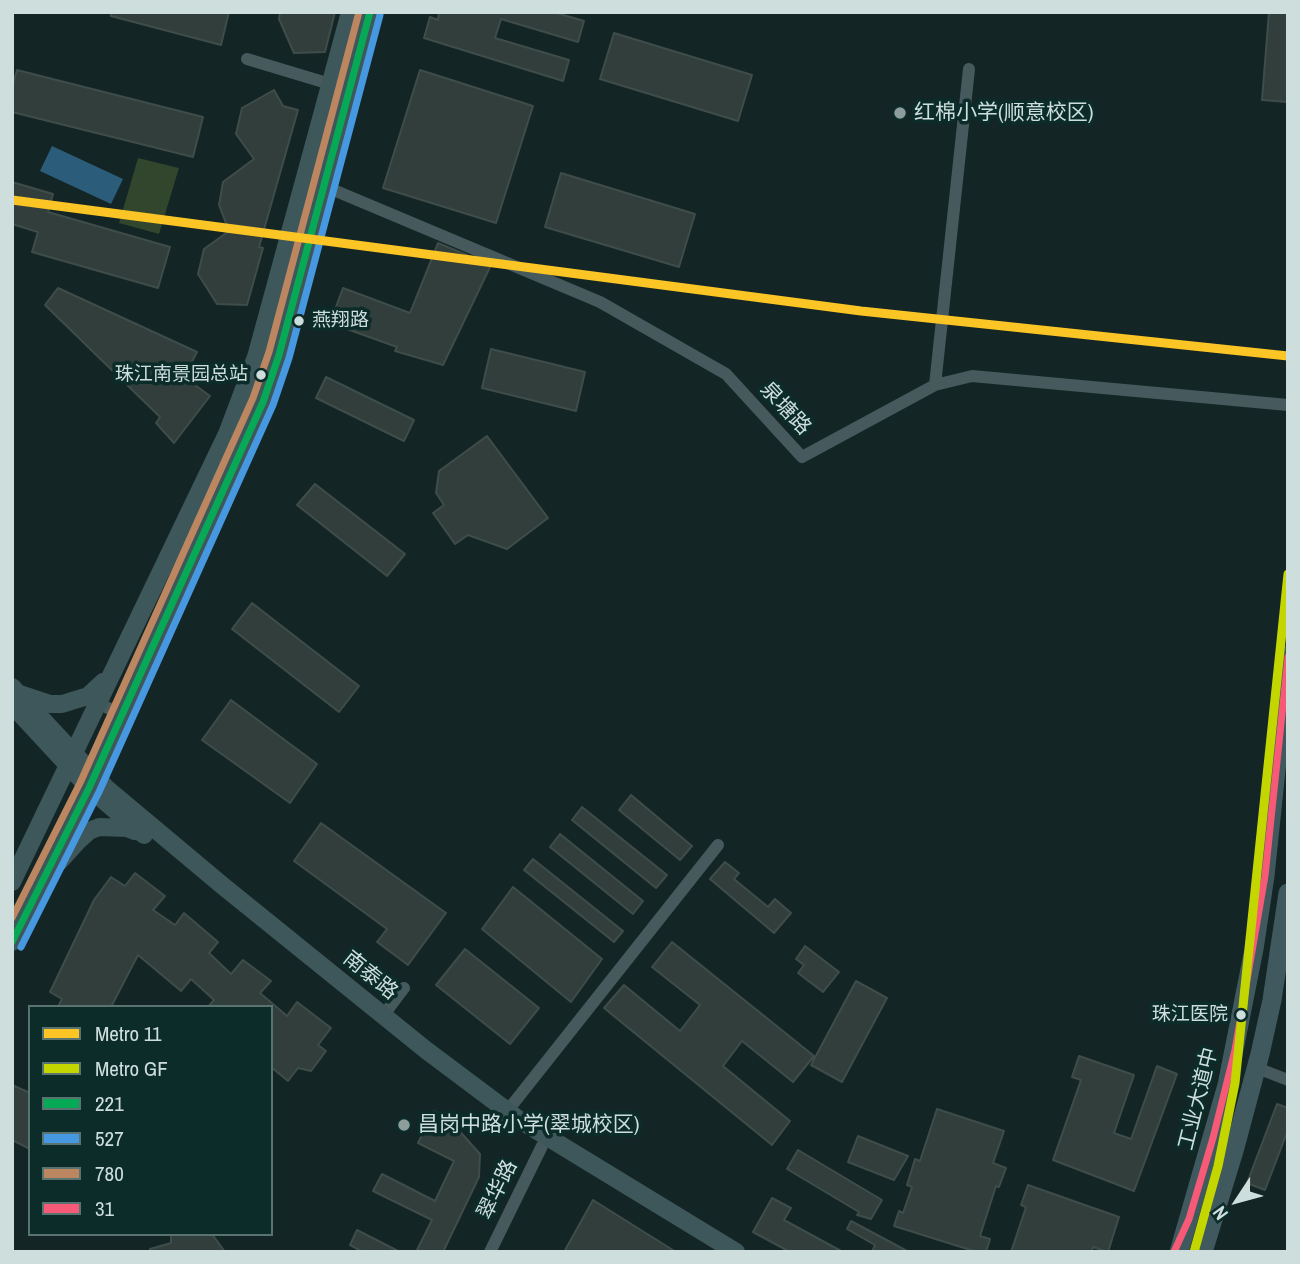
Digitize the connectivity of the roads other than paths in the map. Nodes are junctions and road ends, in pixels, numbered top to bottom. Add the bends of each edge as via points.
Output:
1 (350, 12) edge
2 (370, 12) edge
3 (247, 60) dead end
4 (969, 69) dead end
5 (330, 84) junction
6 (324, 186) junction
7 (935, 385) junction
8 (1288, 405) edge
9 (1288, 655) edge
10 (112, 672) junction
11 (14, 695) edge
12 (97, 703) junction
13 (121, 714) junction
14 (71, 760) junction
15 (91, 782) junction
16 (42, 822) junction
17 (144, 835) junction
18 (65, 836) junction
19 (718, 845) dead end
20 (43, 880) junction
21 (12, 881) edge
22 (1288, 894) edge
23 (12, 942) edge
24 (404, 988) dead end
25 (383, 1016) junction
26 (1257, 1068) junction
27 (1288, 1080) edge
28 (504, 1115) junction
29 (542, 1146) junction
30 (1189, 1219) junction
31 (490, 1252) edge
32 (718, 1252) edge
33 (736, 1252) edge
34 (1174, 1252) edge
35 (1179, 1252) edge
36 (1203, 1252) edge

1 - 5 main road
2 - 6 main road
3 - 5 street
4 - 7 street
5 - 10 main road via 251,370 200,494
6 - 7 street, 泉塘路 via 600,302 726,374 802,457
6 - 13 main road via 263,402
7 - 8 street, 泉塘路 via 972,376
9 - 30 main road, 工业大道中 via 1254,949 1227,1085
10 - 11 main road via 88,696 75,701 50,704
10 - 12 main road
11 - 14 main road, 南泰路
12 - 13 street
12 - 14 main road
13 - 15 main road
14 - 15 main road, 南泰路
14 - 16 main road
15 - 17 main road, 南泰路
15 - 18 main road
15 - 25 main road, 南泰路
16 - 18 main road via 56,820
16 - 21 main road
17 - 20 main road via 127,828 89,831
17 - 28 main road, 南泰路 via 419,1059
18 - 20 main road
19 - 28 street
20 - 23 main road
22 - 26 main road
24 - 25 street
25 - 28 main road, 南泰路
26 - 27 street
26 - 36 main road
28 - 29 main road, 南泰路
28 - 33 main road, 南泰路
29 - 31 street, 翠华路
29 - 32 main road, 南泰路
30 - 34 main road
30 - 35 main road, 工业大道中

